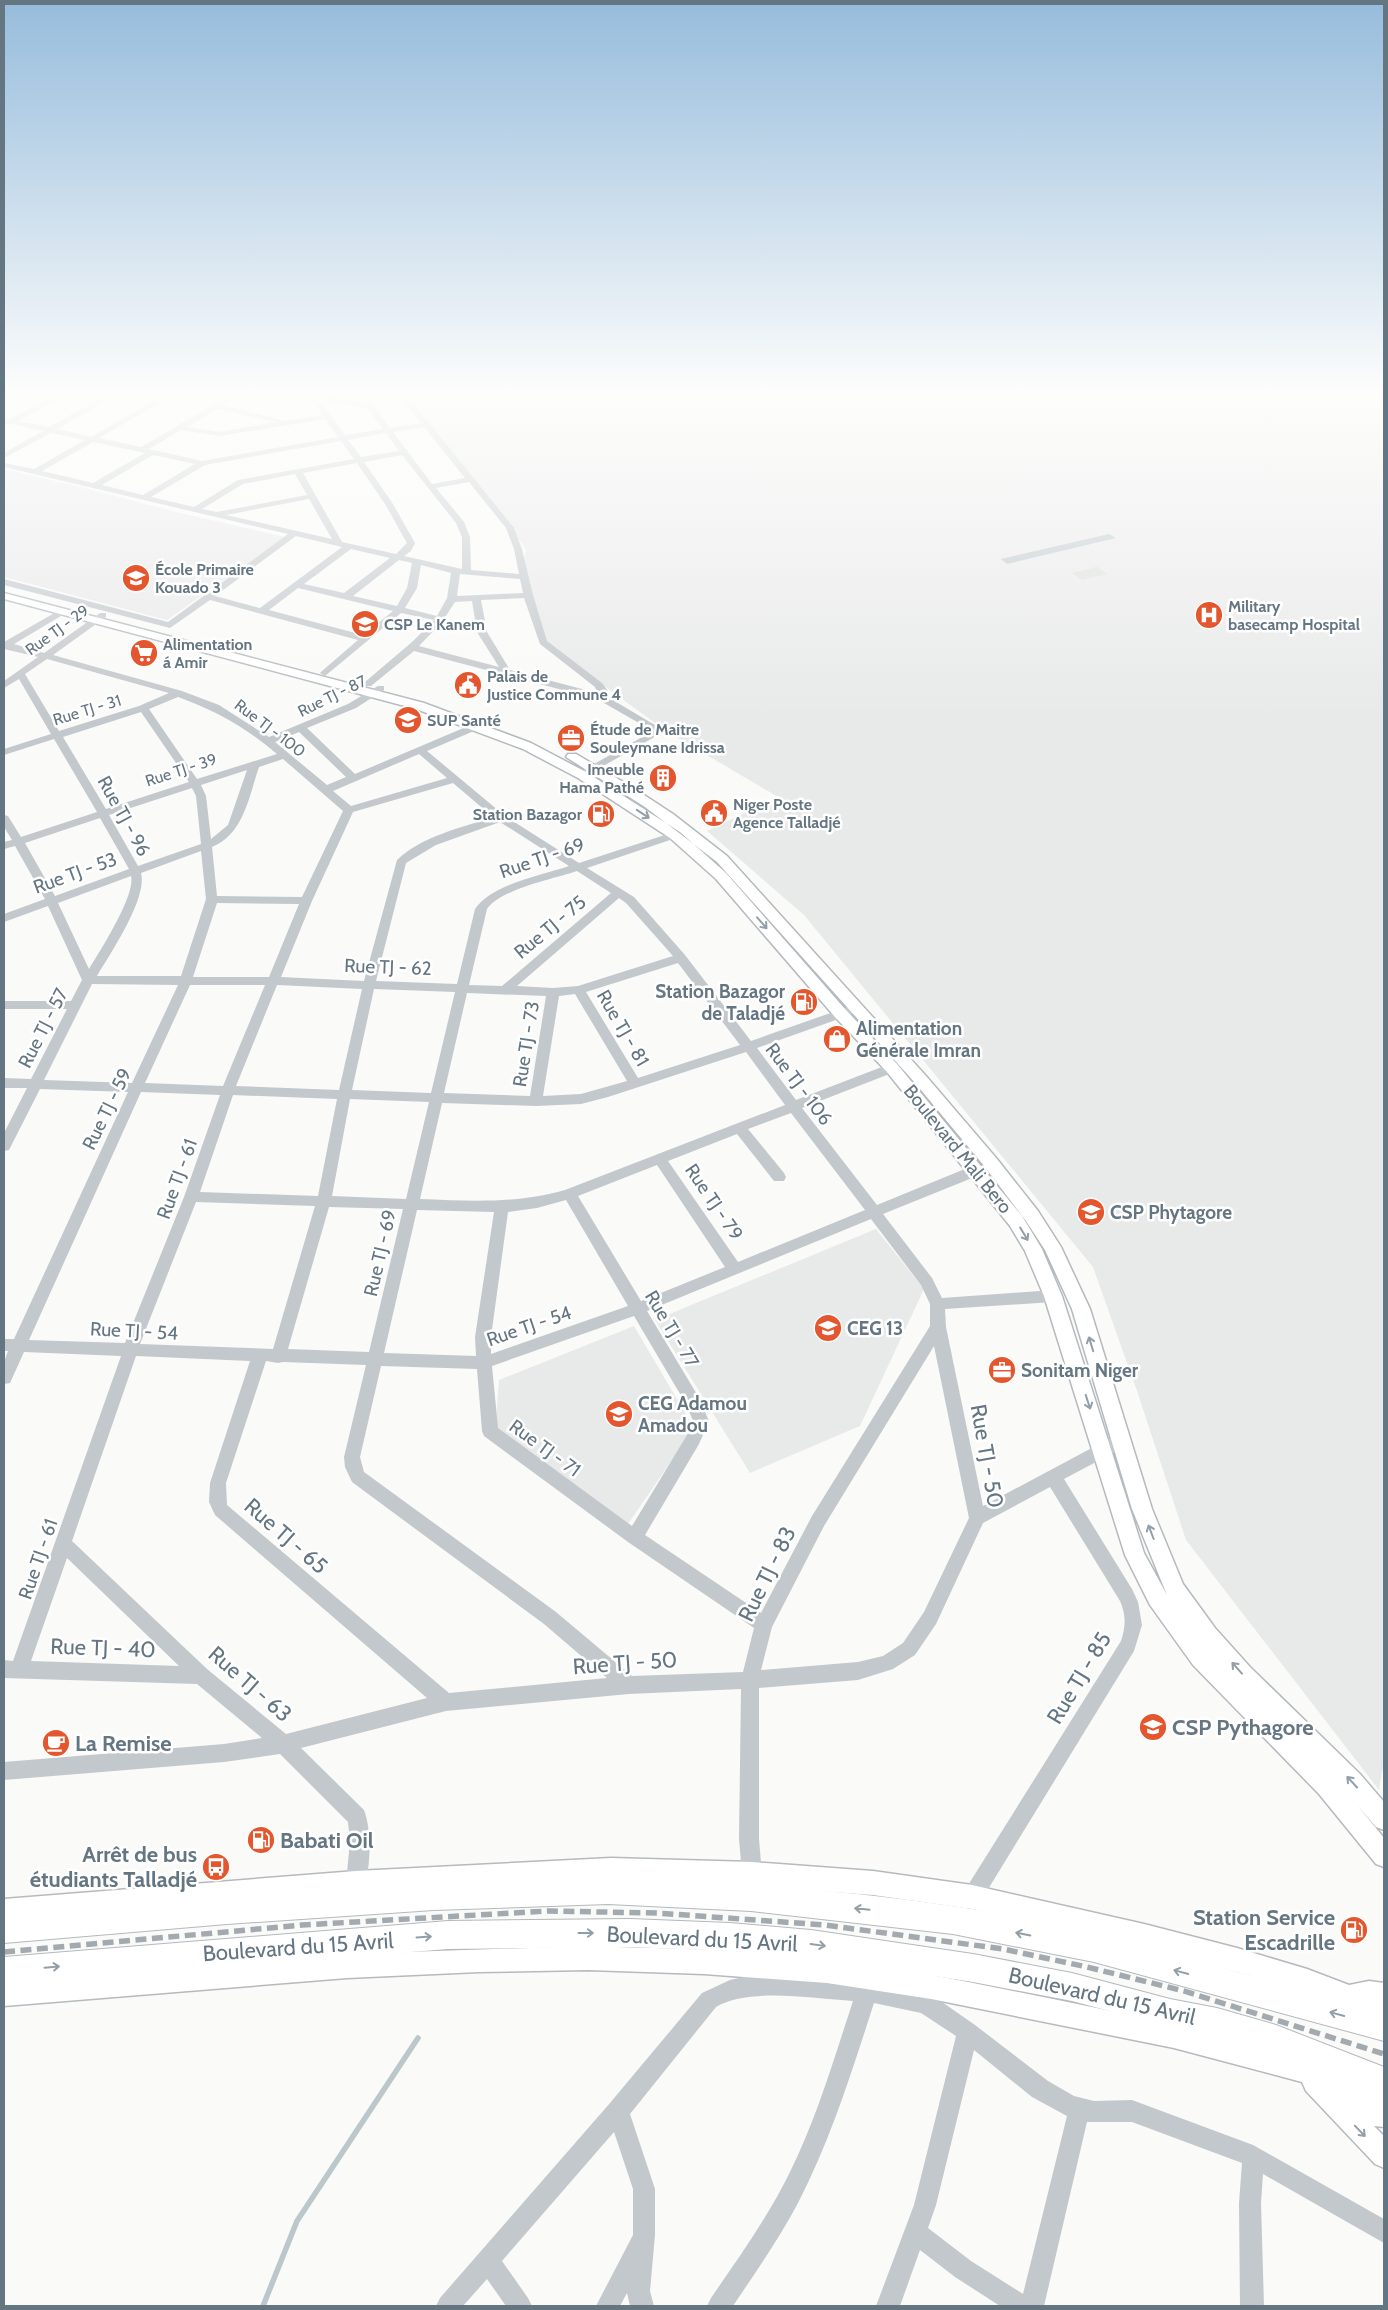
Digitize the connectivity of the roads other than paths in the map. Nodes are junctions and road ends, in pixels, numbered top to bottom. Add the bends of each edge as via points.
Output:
1 (156, 501) edge
2 (210, 501) edge
3 (286, 501) edge
4 (315, 501) edge
5 (385, 501) edge
6 (441, 501) edge
7 (489, 501) edge
8 (195, 510) junction
9 (215, 514) junction
10 (295, 533) junction
11 (338, 543) junction
12 (349, 546) junction
13 (397, 557) junction
14 (417, 562) junction
15 (456, 570) junction
16 (467, 572) junction
17 (523, 577) junction
18 (4, 582) edge
19 (297, 585) junction
20 (4, 590) edge
21 (528, 595) junction
22 (4, 596) edge
23 (208, 597) junction
24 (344, 597) junction
25 (452, 599) junction
26 (476, 599) junction
27 (399, 610) junction
28 (63, 611) junction
29 (262, 611) junction
30 (97, 613) junction
31 (439, 619) junction
32 (366, 638) junction
33 (5, 645) edge
34 (412, 647) junction
35 (46, 657) junction
36 (506, 671) junction
37 (325, 673) junction
38 (21, 675) junction
39 (4, 686) edge
40 (374, 688) junction
41 (178, 693) junction
42 (601, 697) junction
43 (144, 708) junction
44 (477, 726) junction
45 (301, 728) junction
46 (57, 735) junction
47 (268, 741) junction
48 (420, 750) junction
49 (4, 752) edge
50 (283, 756) junction
51 (255, 764) junction
52 (588, 772) junction
53 (353, 778) junction
54 (454, 779) junction
55 (195, 782) junction
56 (325, 790) junction
57 (349, 810) junction
58 (103, 813) junction
59 (4, 818) edge
60 (501, 818) junction
61 (675, 835) junction
62 (18, 842) junction
63 (4, 846) edge
64 (206, 847) junction
65 (578, 867) junction
66 (135, 870) junction
67 (620, 892) junction
68 (212, 899) junction
69 (52, 900) junction
70 (306, 901) junction
71 (4, 918) edge
72 (681, 958) junction
73 (88, 980) junction
74 (186, 980) junction
75 (273, 982) junction
76 (369, 985) junction
77 (461, 988) junction
78 (504, 990) junction
79 (579, 990) junction
80 (553, 992) junction
81 (4, 1005) edge
82 (75, 1006) junction
83 (857, 1008) junction
84 (840, 1013) junction
85 (747, 1047) junction
86 (892, 1068) junction
87 (4, 1083) edge
88 (36, 1084) junction
89 (635, 1084) junction
90 (138, 1088) junction
91 (228, 1090) junction
92 (345, 1093) junction
93 (437, 1097) junction
94 (536, 1101) junction
95 (792, 1106) junction
96 (739, 1127) junction
97 (5, 1139) edge
98 (659, 1158) junction
99 (977, 1170) junction
100 (779, 1177) dead end
101 (569, 1194) junction
102 (191, 1197) junction
103 (324, 1201) junction
104 (412, 1205) junction
105 (502, 1207) junction
106 (874, 1212) junction
107 (735, 1269) junction
108 (1053, 1296) junction
109 (937, 1304) junction
110 (636, 1309) junction
111 (938, 1327) junction
112 (11, 1345) edge
113 (130, 1351) junction
114 (260, 1356) junction
115 (278, 1357) junction
116 (375, 1359) junction
117 (483, 1363) junction
118 (4, 1378) edge
119 (1122, 1440) junction
120 (1102, 1451) junction
121 (1054, 1478) junction
122 (977, 1518) junction
123 (634, 1537) junction
124 (63, 1543) junction
125 (764, 1626) junction
126 (12, 1669) edge
127 (201, 1675) junction
128 (750, 1680) junction
129 (629, 1685) junction
130 (446, 1702) junction
131 (283, 1744) junction
132 (4, 1771) edge
133 (1384, 1819) edge
134 (1384, 1856) edge
135 (752, 1874) junction
136 (356, 1883) junction
137 (972, 1897) junction
138 (4, 1911) edge
139 (4, 1929) edge
140 (4, 1971) edge
141 (867, 1991) junction
142 (4, 1994) edge
143 (1383, 1998) edge
144 (1384, 2027) edge
145 (968, 2032) junction
146 (1308, 2075) junction
147 (1384, 2082) edge
148 (1384, 2096) edge
149 (1080, 2110) junction
150 (618, 2111) junction
151 (1384, 2114) edge
152 (1384, 2155) edge
153 (1253, 2156) junction
154 (914, 2232) junction
155 (1384, 2232) edge
156 (644, 2235) junction
157 (488, 2261) junction
158 (448, 2306) edge
159 (520, 2306) edge
160 (608, 2306) edge
161 (642, 2306) edge
162 (719, 2306) edge
163 (888, 2306) edge
164 (1020, 2306) edge
165 (1032, 2306) edge
166 (1252, 2306) edge

1 - 8 street
2 - 8 street
3 - 9 street
4 - 11 street
5 - 13 street via 411,543 408,550
6 - 16 street via 464,530
7 - 17 street via 510,528
8 - 9 street
9 - 10 street
10 - 11 street
10 - 23 street
11 - 12 street
12 - 13 street
12 - 19 street
13 - 14 street
13 - 24 street
14 - 15 street
14 - 27 street via 412,588
15 - 16 street
15 - 25 street
16 - 17 street
17 - 21 street
18 - 30 street
19 - 24 street
19 - 29 street
20 - 30 main road, Boulevard Mali Bero
21 - 26 street
21 - 42 street via 545,644 599,685 603,691
22 - 28 main road, Boulevard Mali Bero
23 - 29 street
23 - 30 street via 170,625
24 - 27 street
25 - 26 street
25 - 31 street, Rue TJ - 87
26 - 36 street via 482,632
27 - 31 street
27 - 32 street
28 - 30 main road, Boulevard Mali Bero
28 - 33 street
29 - 32 street
30 - 35 street, Rue TJ - 29
30 - 37 main road, Boulevard Mali Bero
30 - 40 main road, Boulevard Mali Bero
31 - 34 street, Rue TJ - 87
32 - 37 street
33 - 35 street, Rue TJ - 100
34 - 36 street
34 - 40 street, Rue TJ - 87
35 - 38 street, Rue TJ - 29
35 - 41 street, Rue TJ - 100
36 - 42 street
37 - 40 main road, Boulevard Mali Bero
38 - 39 street, Rue TJ - 29
38 - 46 street, Rue TJ - 96
40 - 44 main road, Boulevard Mali Bero
40 - 45 street, Rue TJ - 87 via 352,706
40 - 52 main road, Boulevard Mali Bero via 487,720 538,741
41 - 43 street, Rue TJ - 31
41 - 47 street, Rue TJ - 100 via 225,712
42 - 52 street via 660,731
43 - 46 street, Rue TJ - 31
43 - 55 street, Rue TJ - 59
44 - 48 street
44 - 52 main road, Boulevard Mali Bero
45 - 47 street, Rue TJ - 87
45 - 53 street
46 - 49 street, Rue TJ - 31
46 - 58 street, Rue TJ - 96
47 - 50 street, Rue TJ - 100
48 - 53 street
48 - 54 street, Rue TJ - 106
50 - 51 street, Rue TJ - 39
50 - 56 street, Rue TJ - 100
51 - 55 street, Rue TJ - 39
51 - 64 street, Rue TJ - 53 via 232,826
52 -> 61 main road, Boulevard Mali Bero
52 - 83 main road, Boulevard Mali Bero via 670,818 722,859
53 - 56 street
54 - 57 street
54 - 60 street, Rue TJ - 106
55 - 58 street, Rue TJ - 39
55 - 64 street, Rue TJ - 59 via 204,805
56 - 57 street, Rue TJ - 100
57 - 70 street, Rue TJ - 61
58 - 62 street, Rue TJ - 39
58 - 66 street, Rue TJ - 96
59 - 62 street
60 - 65 street, Rue TJ - 106
60 - 76 street via 405,856
61 - 65 street, Rue TJ - 69
61 -> 84 main road, Boulevard Mali Bero via 721,876
62 - 63 street, Rue TJ - 39
62 - 69 street
64 - 66 street, Rue TJ - 53
64 - 68 street, Rue TJ - 59
65 - 67 street, Rue TJ - 106
65 - 77 street, Rue TJ - 69 via 502,892 486,902 481,909
66 - 69 street, Rue TJ - 53
66 - 73 street, Rue TJ - 96 via 136,890 117,934
67 - 72 street, Rue TJ - 106
67 - 78 street, Rue TJ - 75
68 - 70 street
68 - 74 street, Rue TJ - 59
69 - 71 street, Rue TJ - 53
69 - 73 street
70 - 75 street, Rue TJ - 61
72 - 79 street, Rue TJ - 62
72 - 85 street, Rue TJ - 106
73 - 74 street, Rue TJ - 62
73 - 82 street, Rue TJ - 57
74 - 75 street, Rue TJ - 62
74 - 90 street, Rue TJ - 59
75 - 76 street, Rue TJ - 62
75 - 91 street, Rue TJ - 61
76 - 77 street, Rue TJ - 62
76 - 92 street
77 - 78 street, Rue TJ - 62
77 - 93 street, Rue TJ - 69
78 - 80 street, Rue TJ - 62
79 - 80 street, Rue TJ - 62
79 - 89 street, Rue TJ - 81
80 - 94 street, Rue TJ - 73
81 - 82 street
82 - 88 street, Rue TJ - 57
83 - 84 street
119 -> 83 main road, Boulevard Mali Bero via 1080,1309 1052,1247 991,1163
84 - 85 street
84 - 86 main road, Boulevard Mali Bero
85 - 89 street
85 - 95 street, Rue TJ - 106
86 - 95 street
86 - 99 main road, Boulevard Mali Bero
87 - 88 street
88 - 90 street
88 - 97 street, Rue TJ - 57
89 - 94 street via 581,1099
90 - 91 street
90 - 112 street, Rue TJ - 59
91 - 92 street
91 - 102 street, Rue TJ - 61
92 - 93 street
92 - 103 street
93 - 94 street
93 - 104 street, Rue TJ - 69
95 - 96 street
95 - 106 street, Rue TJ - 106
96 - 98 street
96 - 100 street
98 - 101 street
98 - 107 street, Rue TJ - 79
99 - 106 street, Rue TJ - 54
99 -> 108 main road, Boulevard Mali Bero via 1033,1249
101 - 105 street via 537,1203
101 - 110 street, Rue TJ - 77
102 - 103 street
102 - 113 street, Rue TJ - 61
103 - 104 street
103 - 115 street
104 - 105 street
104 - 116 street, Rue TJ - 69
105 - 117 street, Rue TJ - 71 via 483,1337
106 - 107 street, Rue TJ - 54
106 - 109 street, Rue TJ - 106 via 926,1282
107 - 110 street, Rue TJ - 54
108 - 109 street
108 -> 120 main road, Boulevard Mali Bero
109 - 111 street, Rue TJ - 106
110 - 117 street, Rue TJ - 54
110 - 123 street, Rue TJ - 77 via 701,1421
111 - 122 street, Rue TJ - 50
111 - 125 street, Rue TJ - 83 via 818,1521
112 - 113 street, Rue TJ - 54
112 - 118 street, Rue TJ - 59
113 - 114 street, Rue TJ - 54
113 - 124 street, Rue TJ - 61
114 - 115 street, Rue TJ - 54
114 - 130 street, Rue TJ - 65 via 218,1483 217,1502 221,1510
115 - 116 street, Rue TJ - 54
116 - 117 street, Rue TJ - 54
116 - 129 street, Rue TJ - 69 via 354,1445 353,1467 358,1477 550,1618
117 - 123 street, Rue TJ - 71 via 490,1431
119 - 120 street
133 -> 119 main road, Boulevard Mali Bero via 1352,1782 1242,1674 1175,1590 1142,1509
120 - 121 street
120 - 134 main road, Boulevard Mali Bero via 1135,1555 1176,1627 1232,1692 1327,1786
121 - 122 street
121 - 137 street, Rue TJ - 85 via 1126,1595 1134,1611 1134,1629 1128,1646
122 - 128 street, Rue TJ - 50 via 930,1618 909,1649 887,1663 858,1671
123 - 125 street, Rue TJ - 71
124 - 126 street, Rue TJ - 61
124 - 127 street, Rue TJ - 63
125 - 128 street, Rue TJ - 83
126 - 127 street, Rue TJ - 40
127 - 131 street, Rue TJ - 63
128 - 129 street, Rue TJ - 50
128 - 135 street, Rue TJ - 83 via 749,1839
129 - 130 street, Rue TJ - 50
130 - 131 street, Rue TJ - 50
131 - 132 street, Rue TJ - 50 via 224,1753
131 - 136 street, Rue TJ - 63 via 357,1817 360,1841
135 - 136 main road via 611,1870
135 - 137 main road via 874,1883
136 - 138 main road
137 - 143 main road via 1237,1960 1307,1981 1345,1997 1361,2000
144 -> 139 highway, Boulevard du 15 Avril via 1094,1948 953,1920 751,1896 608,1890 434,1896
140 -> 147 highway, Boulevard du 15 Avril via 448,1935 621,1933 730,1937 811,1944 908,1958 1072,1987 1276,2039
141 - 145 street via 922,2003
141 - 150 street via 752,1985 721,1992 709,2000
141 - 162 street via 798,2181
142 - 146 main road, Boulevard du 15 Avril via 347,1966 588,1958 704,1962 827,1971 931,1987 1174,2036
145 - 149 street via 1040,2089
145 - 154 street via 925,2205
146 - 148 main road, Boulevard du 15 Avril
146 - 151 main road, Boulevard du 15 Avril via 1332,2094 1372,2113
146 -> 152 main road
149 - 153 street via 1132,2111
149 - 165 street
150 - 156 street via 644,2189
150 - 157 street
153 - 155 street
153 - 166 street via 1250,2203
154 - 163 street
154 - 164 street
156 - 160 street
156 - 161 street via 638,2291
157 - 158 street
157 - 159 street

